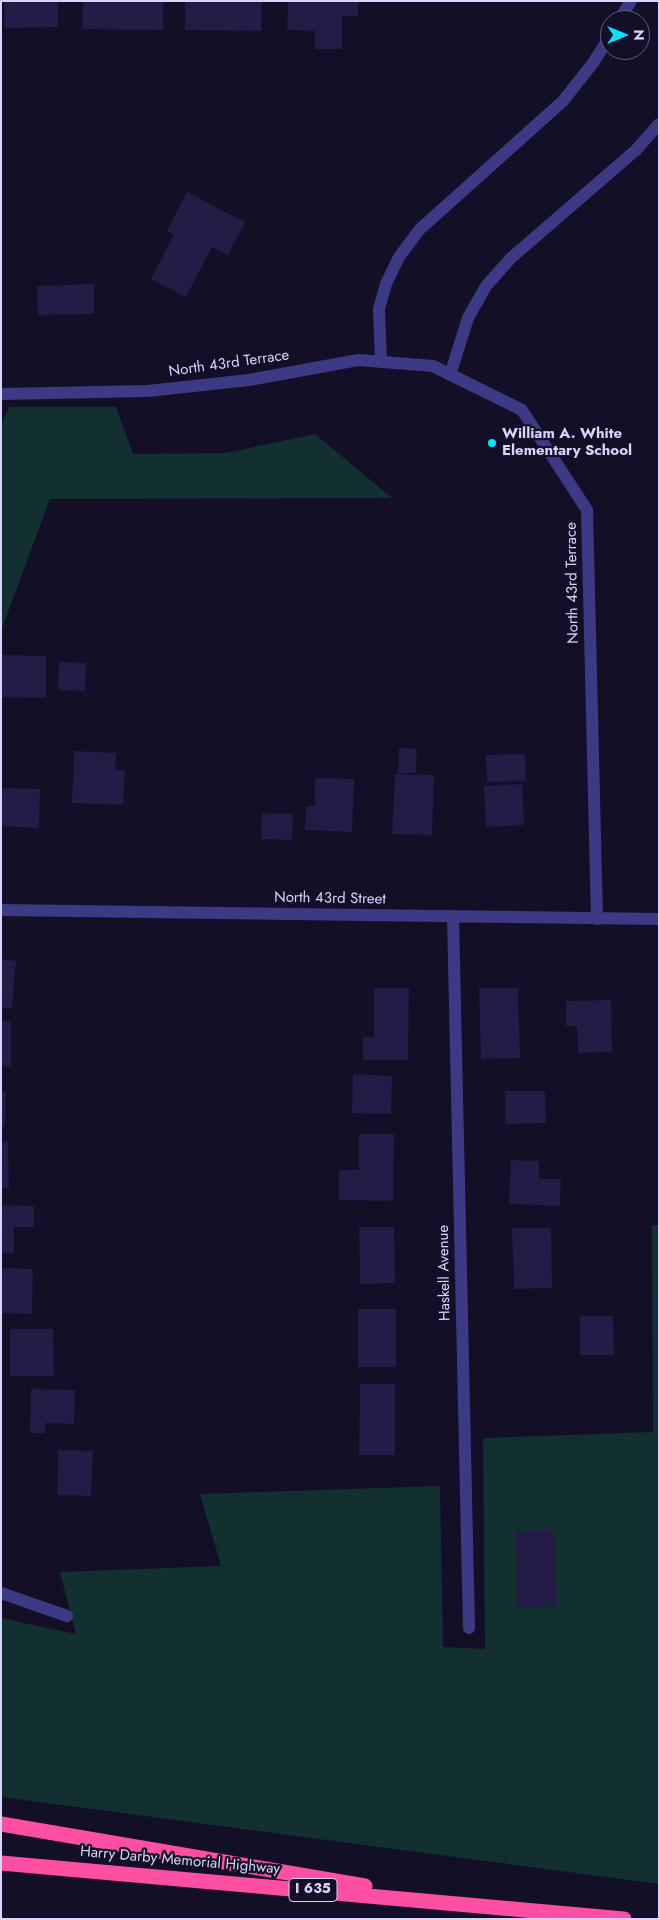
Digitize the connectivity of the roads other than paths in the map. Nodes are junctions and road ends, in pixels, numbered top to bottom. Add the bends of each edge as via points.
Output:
1 (600, 52) edge
2 (659, 124) edge
3 (381, 362) junction
4 (450, 375) junction
5 (1, 394) edge
6 (1, 910) edge
7 (454, 917) junction
8 (597, 919) junction
9 (659, 919) edge
10 (1, 1593) edge
11 (67, 1616) dead end
12 (469, 1628) dead end
13 (1, 1824) edge
14 (1, 1862) edge
15 (478, 1905) junction
16 (624, 1919) edge

1 - 3 street via 563,101 418,230 399,257 386,284 379,309
2 - 4 street via 636,150 512,258 486,286 468,318
3 - 4 street, North 43rd Terrace via 433,366
3 - 5 street, North 43rd Terrace via 358,360 249,380 148,390
4 - 8 street, North 43rd Terrace via 522,410 587,510
6 - 7 street, North 43rd Street
7 - 8 street, North 43rd Street
7 - 12 street, Haskell Avenue
8 - 9 street, North 43rd Street
10 - 11 street
13 - 15 highway
14 - 15 highway, Harry Darby Memorial Highway / I 635
15 - 16 highway, Harry Darby Memorial Highway / I 635

